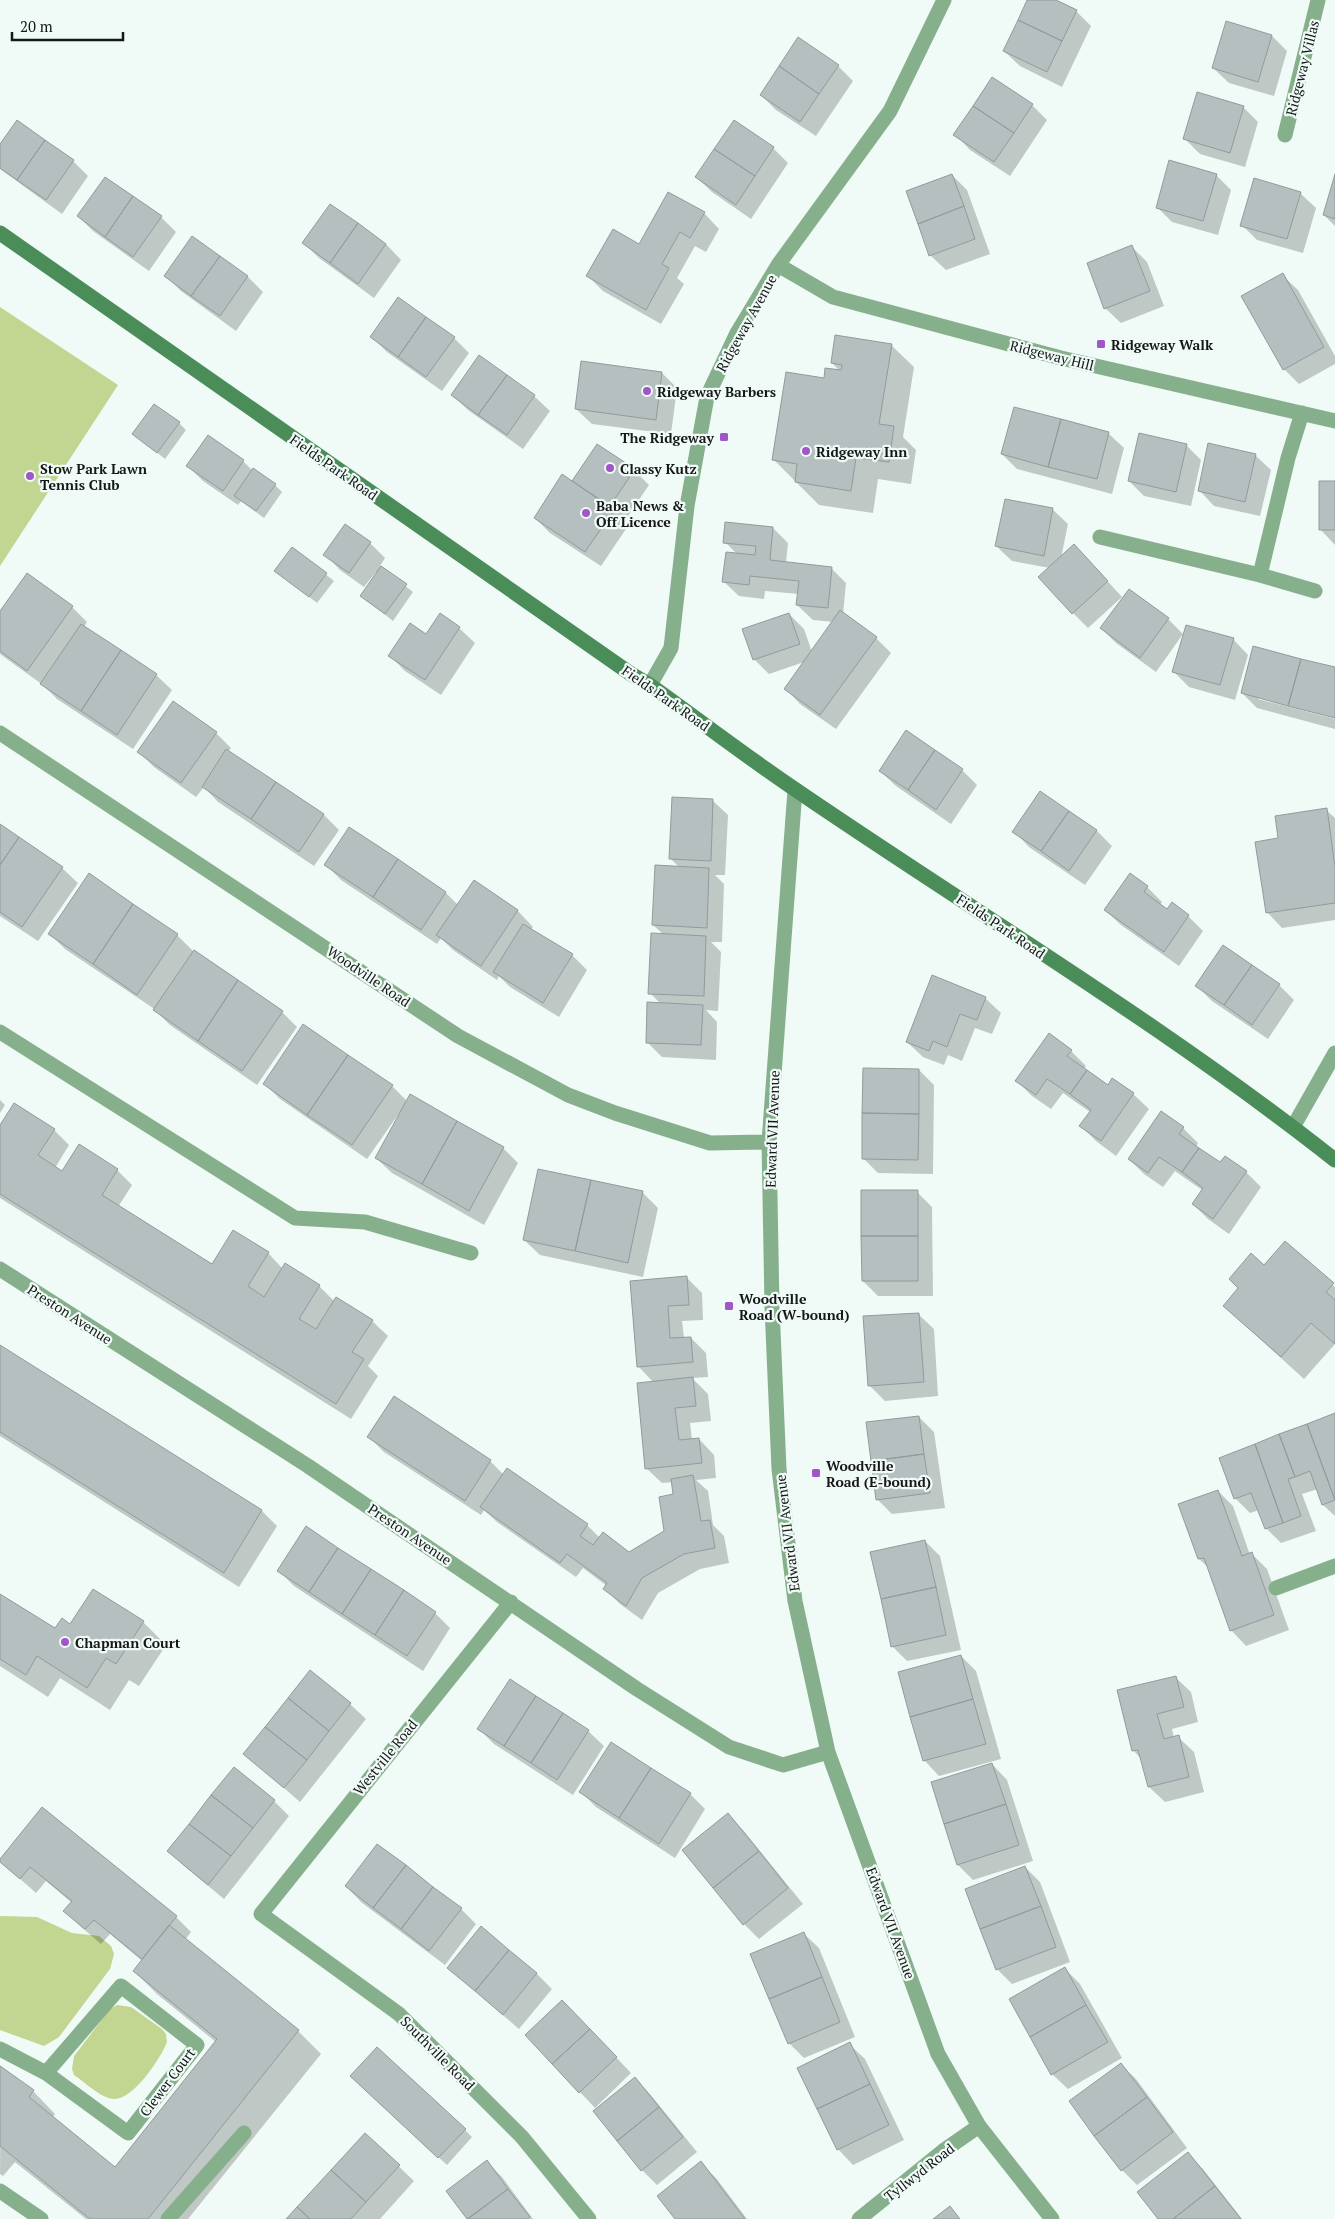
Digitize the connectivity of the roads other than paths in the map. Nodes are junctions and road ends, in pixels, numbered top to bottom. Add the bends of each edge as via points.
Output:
1 (944, 0) edge
2 (1318, 0) edge
3 (1286, 135) dead end
4 (0, 233) edge
5 (778, 265) junction
6 (1302, 414) junction
7 (1335, 421) edge
8 (1100, 537) dead end
9 (1260, 575) junction
10 (1315, 591) dead end
11 (650, 685) junction
12 (0, 733) edge
13 (795, 790) junction
14 (0, 1032) edge
15 (1335, 1053) edge
16 (1293, 1127) junction
17 (769, 1142) junction
18 (1335, 1160) edge
19 (471, 1253) dead end
20 (0, 1269) edge
21 (1335, 1566) edge
22 (1276, 1588) dead end
23 (511, 1602) junction
24 (828, 1752) junction
25 (261, 1914) joint
26 (0, 2049) edge
27 (46, 2072) junction
28 (979, 2126) junction
29 (244, 2133) dead end
30 (0, 2190) edge
31 (41, 2219) edge
32 (168, 2219) edge
33 (589, 2219) edge
34 (859, 2219) edge
35 (1052, 2219) edge

1 - 5 street, Ridgeway Avenue via 890,111
2 - 3 street, Ridgeway Villas
4 - 11 main road, Fields Park Road
5 - 6 street, Ridgeway Hill via 833,297 1061,358
5 - 11 street, Ridgeway Avenue via 737,333 707,397 687,506 671,648
6 - 7 street, Ridgeway Hill
6 - 9 street
8 - 9 street
9 - 10 street
11 - 13 main road, Fields Park Road
12 - 17 street, Woodville Road via 458,1036 560,1091 615,1113 710,1143
13 - 16 main road, Fields Park Road via 1113,1000
13 - 17 street, Edward VII Avenue
14 - 19 street via 295,1218 365,1222
15 - 16 street
16 - 18 main road, Fields Park Road
17 - 24 street, Edward VII Avenue via 779,1470 795,1600
20 - 23 street, Preston Avenue via 300,1460
21 - 22 street
23 - 24 street, Preston Avenue via 729,1747 782,1765
23 - 25 street, Westville Road
24 - 28 street, Edward VII Avenue via 938,2054
25 - 33 street, Southville Road via 399,2014 522,2137
26 - 27 street, Clewer Court
27 - 27 street, Clewer Court via 128,2133 197,2045 121,1986
28 - 34 street, Tyllwyd Road
28 - 35 street, Edward VII Avenue
29 - 32 street
30 - 31 street

